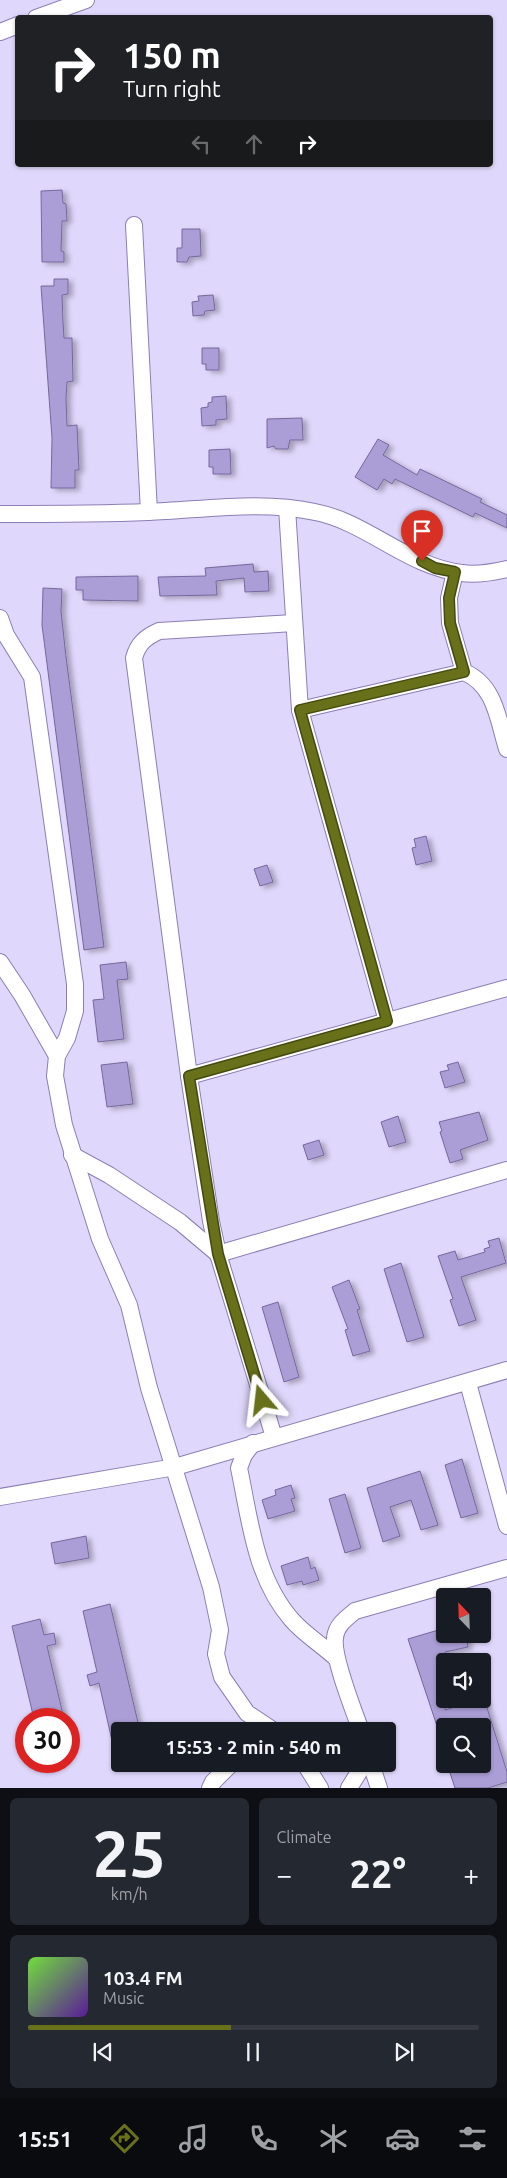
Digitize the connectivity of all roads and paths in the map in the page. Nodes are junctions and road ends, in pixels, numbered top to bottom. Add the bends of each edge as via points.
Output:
1 (55, 0) edge
2 (86, 0) edge
3 (41, 15) edge
4 (43, 15) edge
5 (15, 26) edge
6 (0, 32) edge
7 (134, 225) dead end
8 (287, 508) junction
9 (148, 512) junction
10 (0, 514) edge
11 (507, 569) edge
12 (455, 572) junction
13 (0, 618) edge
14 (294, 623) junction
15 (464, 672) junction
16 (300, 710) junction
17 (507, 748) edge
18 (0, 962) edge
19 (507, 988) edge
20 (387, 1021) junction
21 (58, 1056) junction
22 (189, 1076) junction
23 (72, 1155) junction
24 (507, 1170) edge
25 (218, 1254) junction
26 (507, 1370) edge
27 (468, 1383) junction
28 (274, 1437) junction
29 (254, 1443) junction
30 (175, 1467) junction
31 (0, 1498) edge
32 (507, 1526) edge
33 (507, 1568) edge
34 (336, 1658) junction
35 (254, 1722) edge
36 (357, 1722) edge
37 (222, 1772) edge
38 (310, 1772) edge
39 (359, 1772) edge
40 (374, 1772) edge
41 (210, 1788) edge
42 (320, 1788) edge
43 (349, 1788) edge
44 (379, 1788) edge

1 - 3 street
2 - 4 street
5 - 6 street
7 - 9 street
8 - 9 street via 228,507
8 - 12 street via 316,512 347,522 435,568
8 - 14 street
9 - 10 street
11 - 12 street
12 - 15 street via 449,598 450,623
13 - 21 street via 6,635 32,677 75,984 75,1011
14 - 16 street
14 - 22 street via 159,631 147,636 134,658
15 - 16 street
15 - 17 street via 476,677 486,688
16 - 20 street
18 - 21 street
19 - 20 street
20 - 22 street
21 - 23 street via 55,1076
22 - 25 street
23 - 25 street via 180,1222
23 - 30 street via 100,1239 129,1305 149,1388
24 - 25 street
25 - 28 street
26 - 27 street
27 - 28 street
27 - 32 street
28 - 29 street
29 - 30 street
29 - 34 street via 239,1468 255,1551 278,1600 293,1621
30 - 31 street
30 - 35 street via 211,1587 220,1630 216,1654 222,1677
33 - 34 street via 355,1611 340,1623 334,1638
34 - 36 street
37 - 41 street
38 - 42 street
39 - 43 street
40 - 44 street

